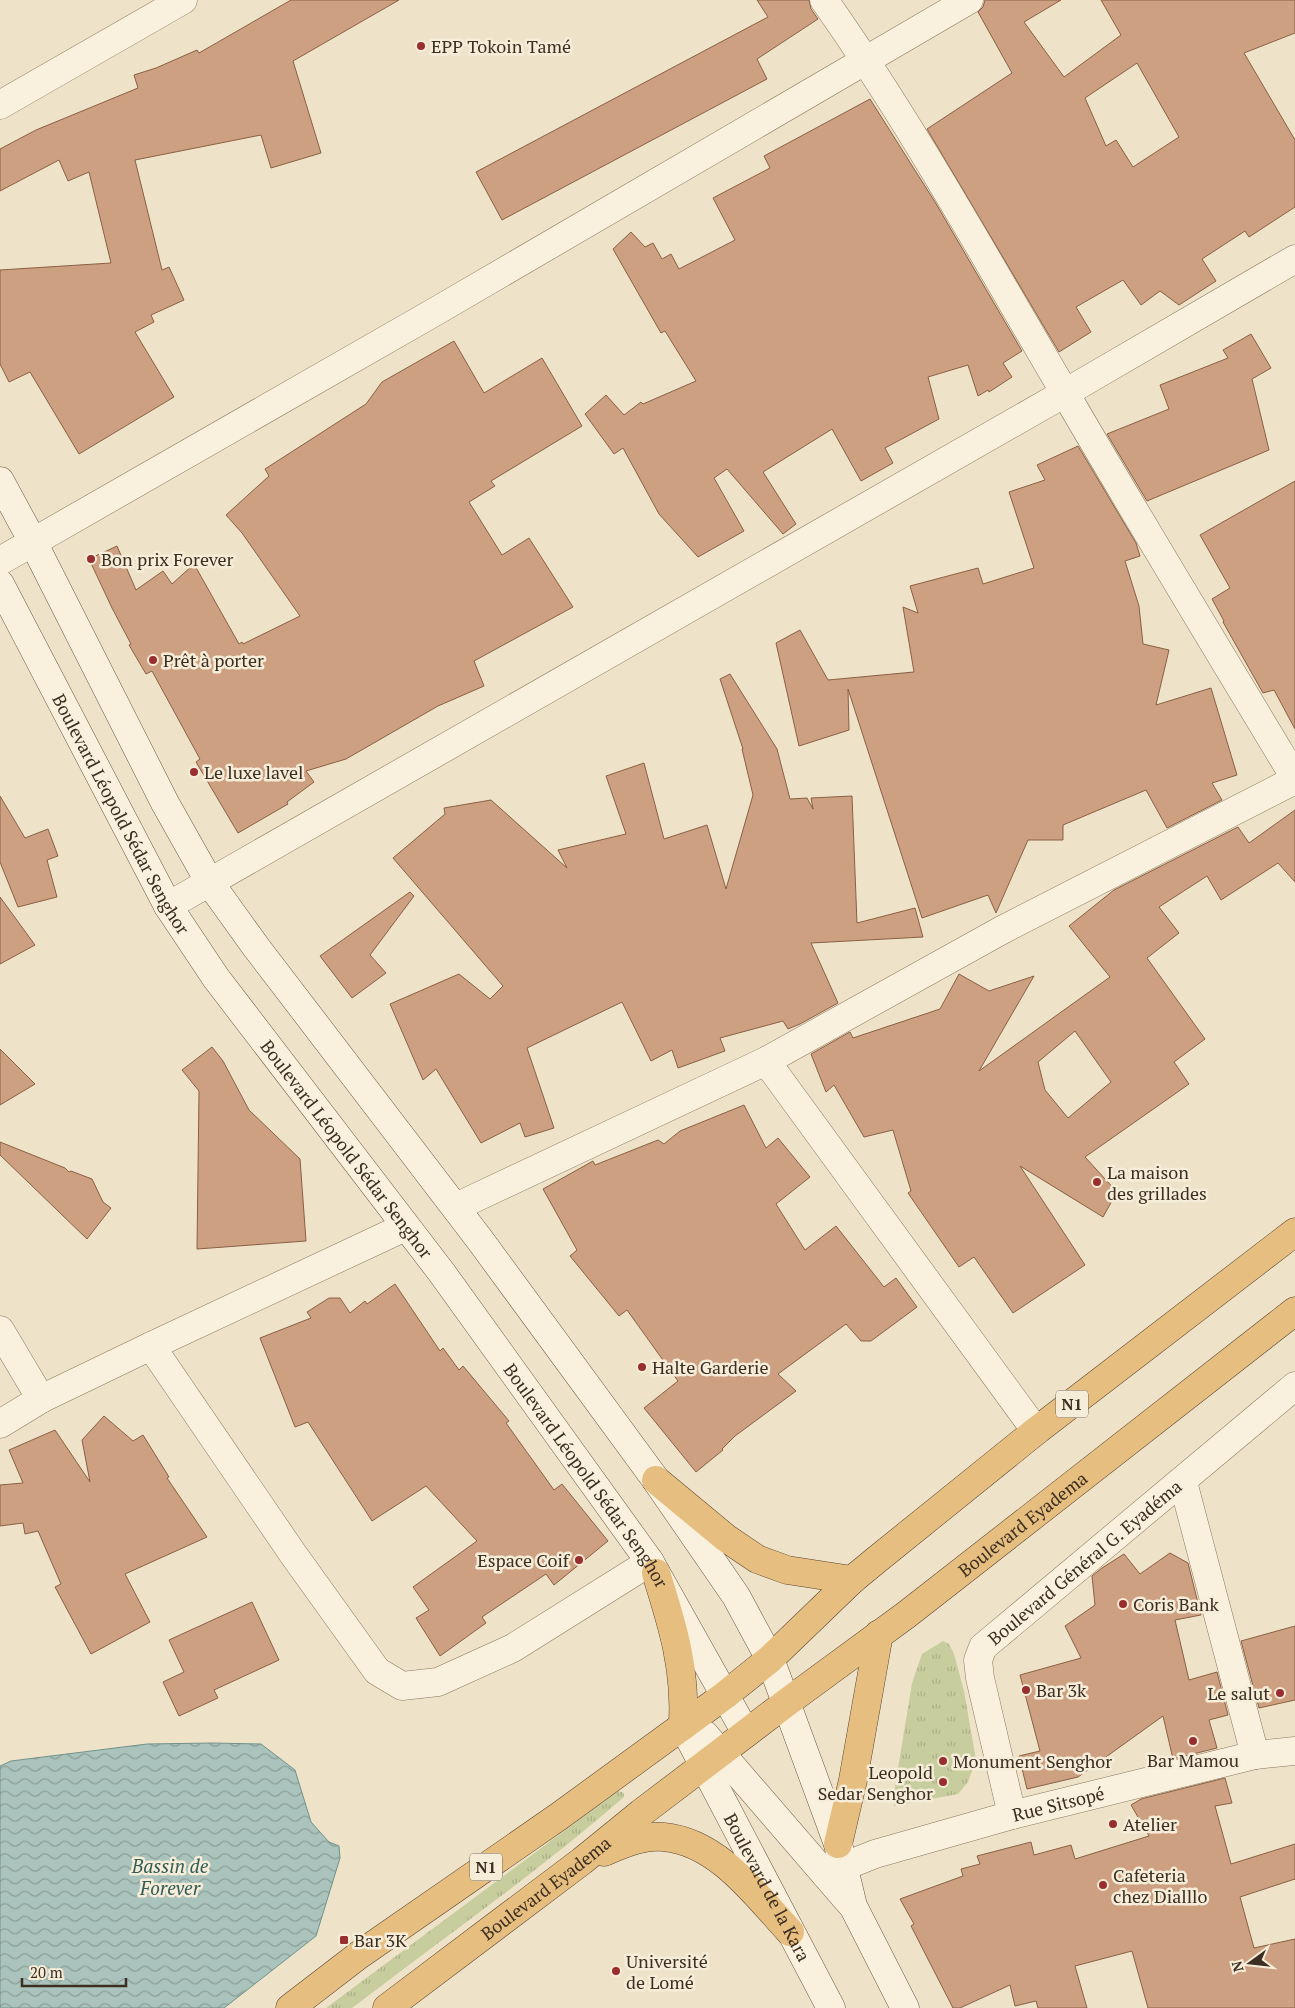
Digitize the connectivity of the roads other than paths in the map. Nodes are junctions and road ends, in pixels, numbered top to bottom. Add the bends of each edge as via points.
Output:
1 (182, 0) edge
2 (824, 0) edge
3 (970, 0) edge
4 (866, 60) junction
5 (0, 105) edge
6 (1295, 259) edge
7 (1065, 393) junction
8 (0, 481) edge
9 (33, 542) junction
10 (0, 561) edge
11 (0, 584) edge
12 (1295, 779) edge
13 (210, 883) junction
14 (168, 906) junction
15 (766, 1062) junction
16 (456, 1207) junction
17 (405, 1226) junction
18 (1295, 1232) edge
19 (1295, 1311) edge
20 (0, 1330) edge
21 (151, 1346) junction
22 (1295, 1386) edge
23 (42, 1399) junction
24 (0, 1424) edge
25 (1036, 1431) junction
26 (656, 1480) junction
27 (1183, 1482) junction
28 (653, 1567) junction
29 (852, 1580) junction
30 (879, 1634) junction
31 (770, 1659) junction
32 (724, 1696) junction
33 (786, 1703) junction
34 (687, 1722) junction
35 (746, 1733) junction
36 (1295, 1751) edge
37 (1255, 1755) junction
38 (713, 1760) junction
39 (1012, 1815) junction
40 (582, 1861) junction
41 (836, 1861) junction
42 (790, 1932) junction
43 (290, 2008) edge
44 (387, 2008) edge
45 (831, 2008) edge
46 (905, 2008) edge

1 - 5 street
2 - 4 street
3 - 4 street
4 - 7 street via 965,219
4 - 9 street
6 - 7 street
7 - 12 street
7 - 13 street
8 - 9 street
9 - 10 street
9 - 13 street via 165,803
11 - 14 street, Boulevard Léopold Sédar Senghor
12 - 15 street via 1002,930
13 - 14 street
13 - 16 street
14 - 17 street, Boulevard Léopold Sédar Senghor via 216,978
15 - 16 street
15 - 25 street
16 - 26 street
17 - 21 street
17 - 28 street, Boulevard Léopold Sédar Senghor
18 - 25 highway, N1
19 - 30 highway, Boulevard Eyadema
20 - 23 street
21 - 23 street
21 - 28 street via 377,1671 402,1686 438,1682 513,1648
22 - 27 street, Boulevard Général G. Eyadéma
23 - 24 street
25 - 29 highway, N1
26 - 29 highway via 756,1559 787,1570
26 - 31 street, Boulevard de la Kara via 736,1596
27 - 37 street
27 - 39 street, Boulevard Général G. Eyadéma via 983,1647 978,1660 980,1678
28 - 32 street, Boulevard Léopold Sédar Senghor
28 - 34 highway via 673,1629
29 - 31 highway, N1
30 - 33 highway, Boulevard Eyadema
30 - 41 highway
31 - 32 highway, N1
31 - 33 street, Boulevard de la Kara
32 - 34 highway, N1
32 - 35 street
33 - 35 highway, Boulevard Eyadema
33 - 41 street, Boulevard de la Kara
34 - 38 street
34 - 43 highway, N1 via 359,1955
35 - 38 highway, Boulevard Eyadema
36 - 37 street, Rue Sitsopé
37 - 39 street, Rue Sitsopé
38 - 40 highway, Boulevard Eyadema
38 - 41 street, Boulevard de la Kara
38 - 42 street, Boulevard de la Kara
39 - 41 street, Rue Sitsopé via 875,1854
40 - 42 highway via 634,1840 663,1837 696,1845 729,1868
40 - 44 highway, Boulevard Eyadema
41 - 46 street, Boulevard de la Kara via 853,1906
42 - 45 street, Boulevard de la Kara

